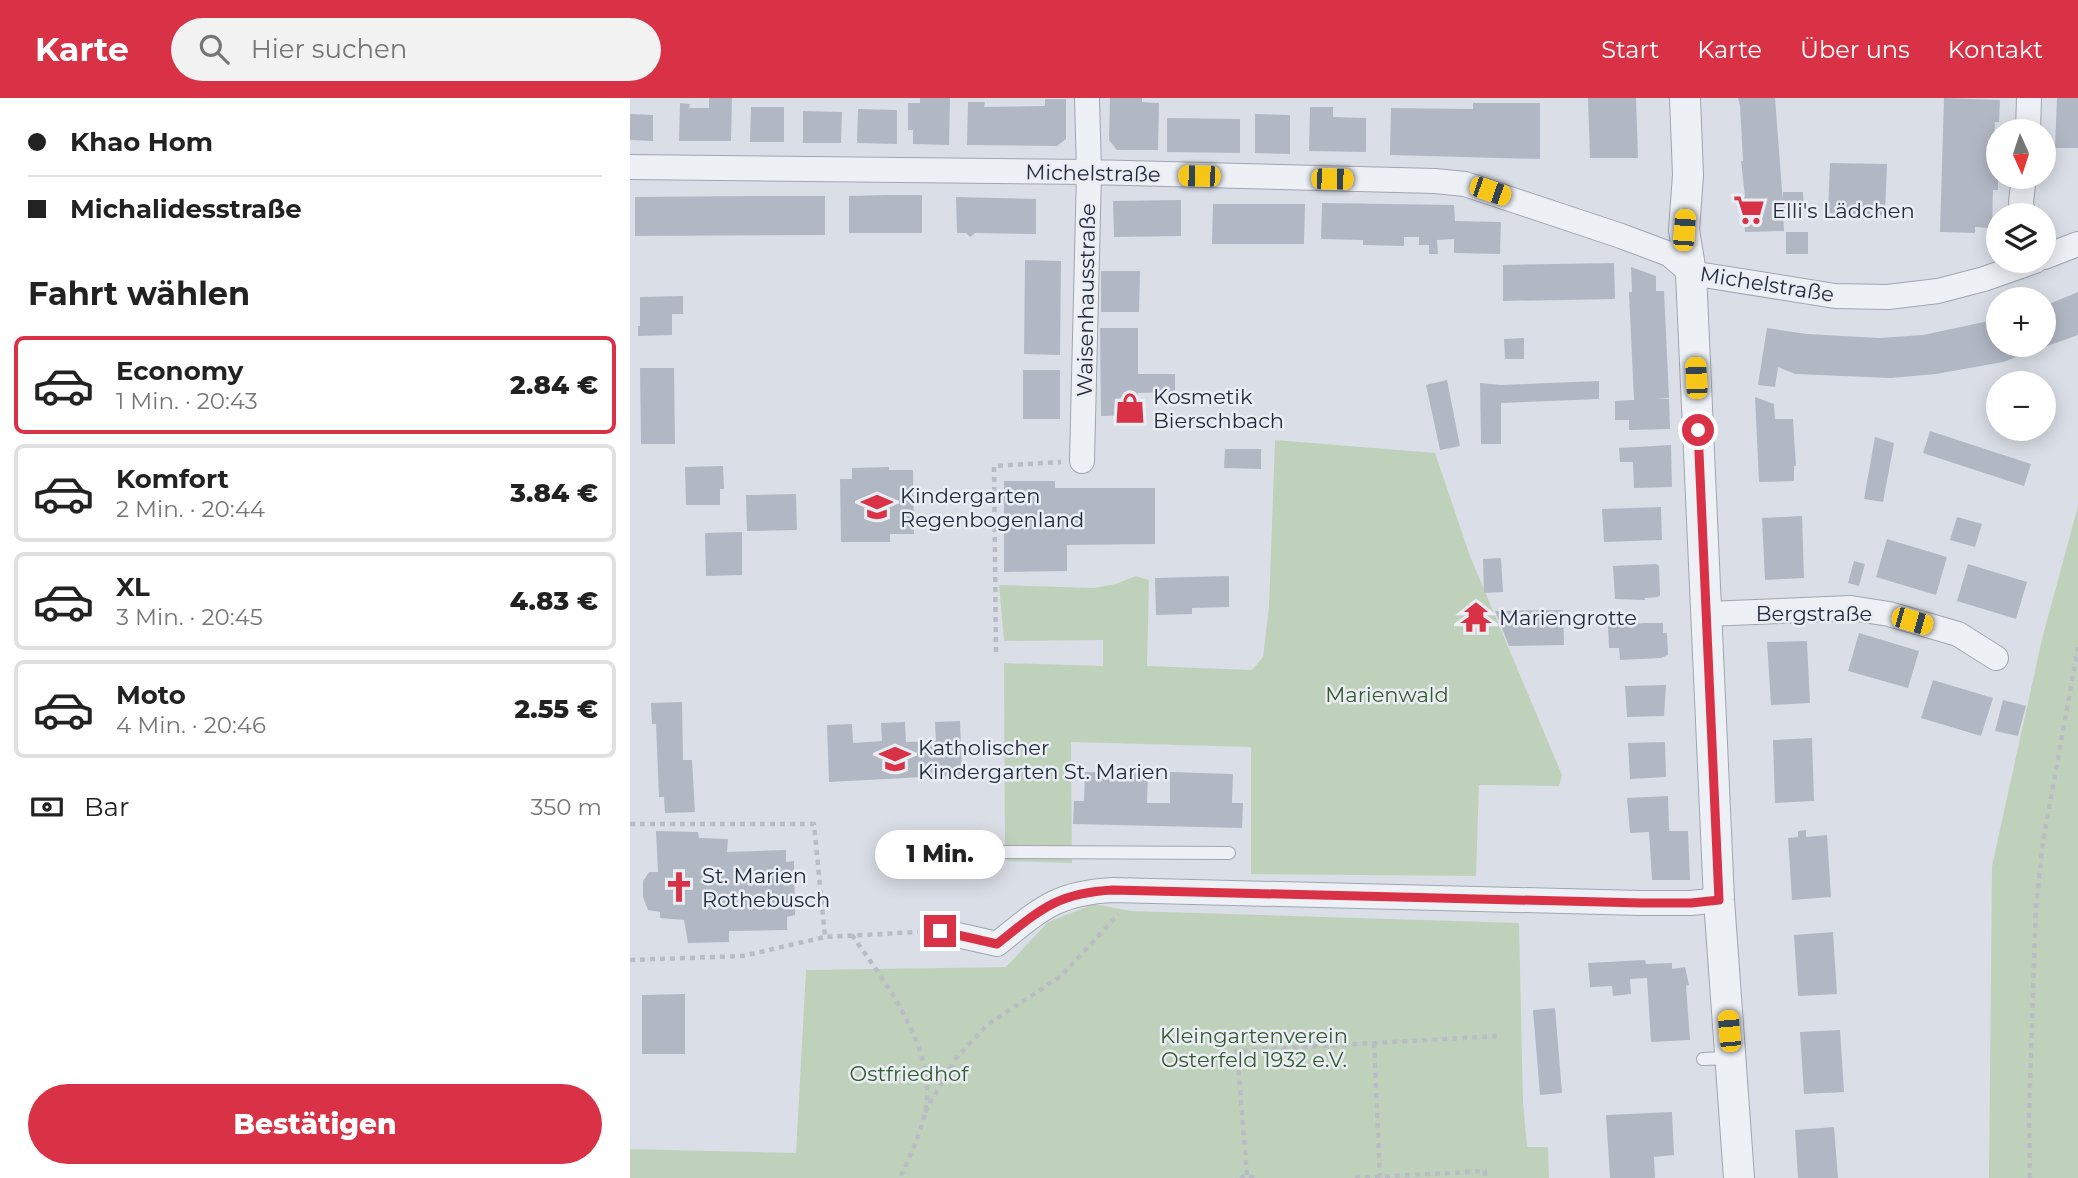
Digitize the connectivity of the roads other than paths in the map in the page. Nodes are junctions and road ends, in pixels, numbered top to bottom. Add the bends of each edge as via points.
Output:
1 (1087, 98) edge
2 (1685, 98) edge
3 (2029, 98) edge
4 (2028, 119) edge
5 (630, 167) edge
6 (1089, 172) junction
7 (2078, 244) edge
8 (2056, 252) edge
9 (1691, 273) junction
10 (2000, 273) edge
11 (1082, 461) road end
12 (1707, 614) junction
13 (1996, 658) dead end
14 (997, 852) dead end
15 (1229, 853) dead end
16 (1719, 900) junction
17 (940, 931) road end
18 (1739, 1178) edge

1 - 6 street, Waisenhausstraße
2 - 9 street via 1688,175 1684,230
3 - 4 street
5 - 6 street, Michelstraße
6 - 9 street, Michelstraße via 1465,184 1669,254
6 - 11 street, Waisenhausstraße
7 - 8 street, Michelstraße
9 - 10 street, Michelstraße via 1835,296 1888,297 1938,291
9 - 12 street
12 - 13 street, Bergstraße via 1873,611 1958,634
12 - 16 street
14 - 15 lane
16 - 17 street via 1641,903 1087,892 1059,900 997,944
16 - 18 street via 1717,1058

